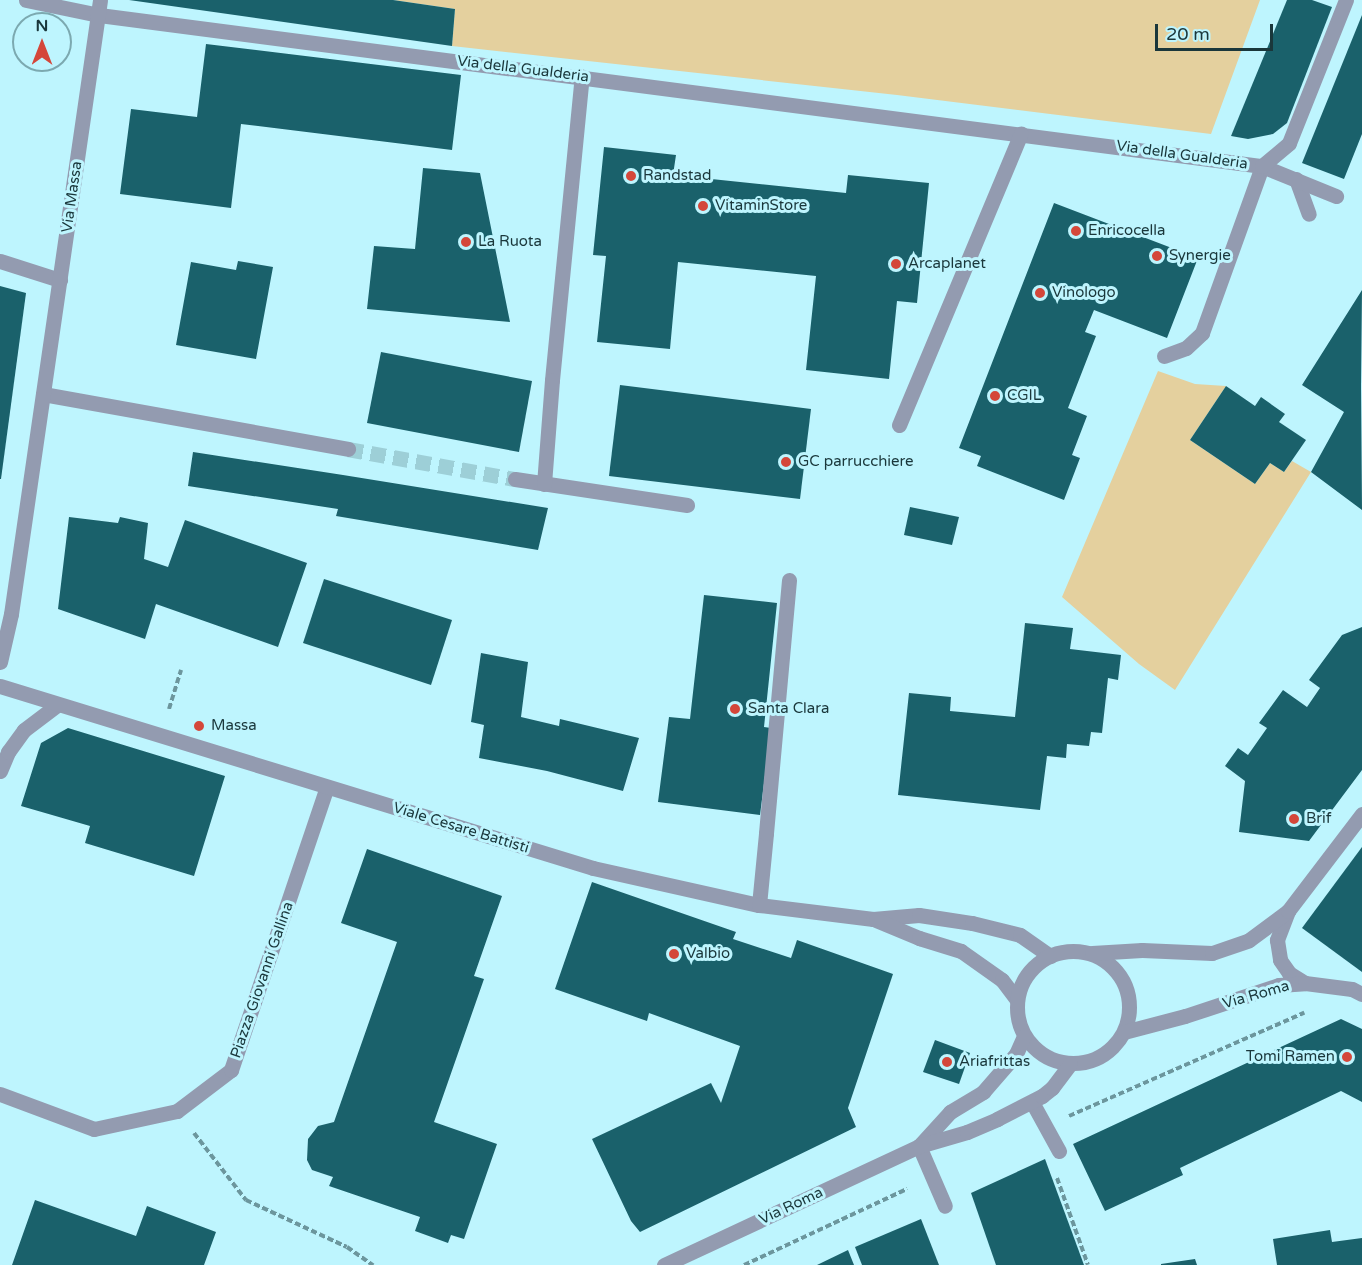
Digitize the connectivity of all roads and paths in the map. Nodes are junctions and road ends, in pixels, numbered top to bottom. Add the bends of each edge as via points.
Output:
1 (26, 0) edge
2 (1346, 0) edge
3 (100, 7) edge
4 (582, 76) junction
5 (1021, 134) junction
6 (1262, 166) junction
7 (1296, 179) junction
8 (1336, 196) dead end
9 (1309, 214) dead end
10 (0, 261) edge
11 (60, 279) junction
12 (1164, 356) dead end
13 (43, 394) junction
14 (898, 425) dead end
15 (348, 448) tunnel mouth
16 (515, 479) tunnel mouth
17 (544, 483) junction
18 (687, 505) dead end
19 (789, 580) dead end
20 (0, 662) edge
21 (182, 670) dead end
22 (0, 686) edge
23 (57, 705) junction
24 (167, 716) dead end
25 (0, 771) edge
26 (327, 787) junction
27 (1362, 814) edge
28 (759, 905) junction
29 (1288, 911) junction
30 (873, 919) junction
31 (1089, 954) junction
32 (1050, 956) junction
33 (1305, 983) junction
34 (1362, 994) edge
35 (1017, 1000) junction
36 (1124, 1032) junction
37 (1024, 1036) junction
38 (1070, 1064) junction
39 (0, 1094) edge
40 (1032, 1101) junction
41 (177, 1111) junction
42 (919, 1146) junction
43 (1059, 1151) dead end
44 (1055, 1172) dead end
45 (945, 1206) dead end
46 (373, 1265) edge
47 (664, 1265) edge
48 (1088, 1265) edge

1 - 3 street, Via della Gualderia
2 - 6 street, Via della Gualderia via 1289,144
3 - 4 street, Via della Gualderia
3 - 11 street, Via Massa
4 - 5 street, Via della Gualderia
4 - 17 street
5 - 6 street, Via della Gualderia
5 - 14 street
6 - 7 street
6 - 12 street via 1202,333 1186,348
7 - 8 street
7 - 9 street
10 - 11 street
11 - 13 street, Via Massa
13 - 15 street
13 - 20 street, Via Massa via 11,614
16 - 17 street
17 - 18 street
19 - 28 street
21 - 24 path
22 - 23 street, Viale Cesare Battisti
23 - 25 street via 24,730
23 - 26 street, Viale Cesare Battisti
26 - 28 street, Viale Cesare Battisti via 593,868
26 - 41 street, Piazza Giovanni Gallina via 231,1070
27 - 29 street, Via Roma
28 - 30 street, Viale Cesare Battisti
29 - 31 street, Via Roma via 1249,940 1212,953 1142,950
29 - 33 street, Via Roma via 1277,940 1280,960 1289,973
30 - 32 street, Viale Cesare Battisti via 919,915 972,923 1020,935
30 - 35 street, Viale Cesare Battisti via 961,951 1002,980
31 - 32 street via 1071,951
31 - 36 street via 1103,960 1124,985 1128,1016
32 - 35 street via 1034,966 1022,981
33 - 34 street via 1352,989
33 - 36 street, Via Roma via 1279,985
35 - 37 street via 1017,1018
36 - 38 street via 1102,1056
37 - 38 street via 1035,1050
37 - 42 street, Via Roma via 1016,1054 983,1092 950,1112
38 - 40 street, Via Roma via 1052,1088
39 - 41 street, Piazza Giovanni Gallina via 94,1129
40 - 42 street, Via Roma via 967,1132
40 - 43 street
41 - 46 path via 246,1200 347,1247
42 - 45 street
42 - 47 street, Via Roma
44 - 48 path

